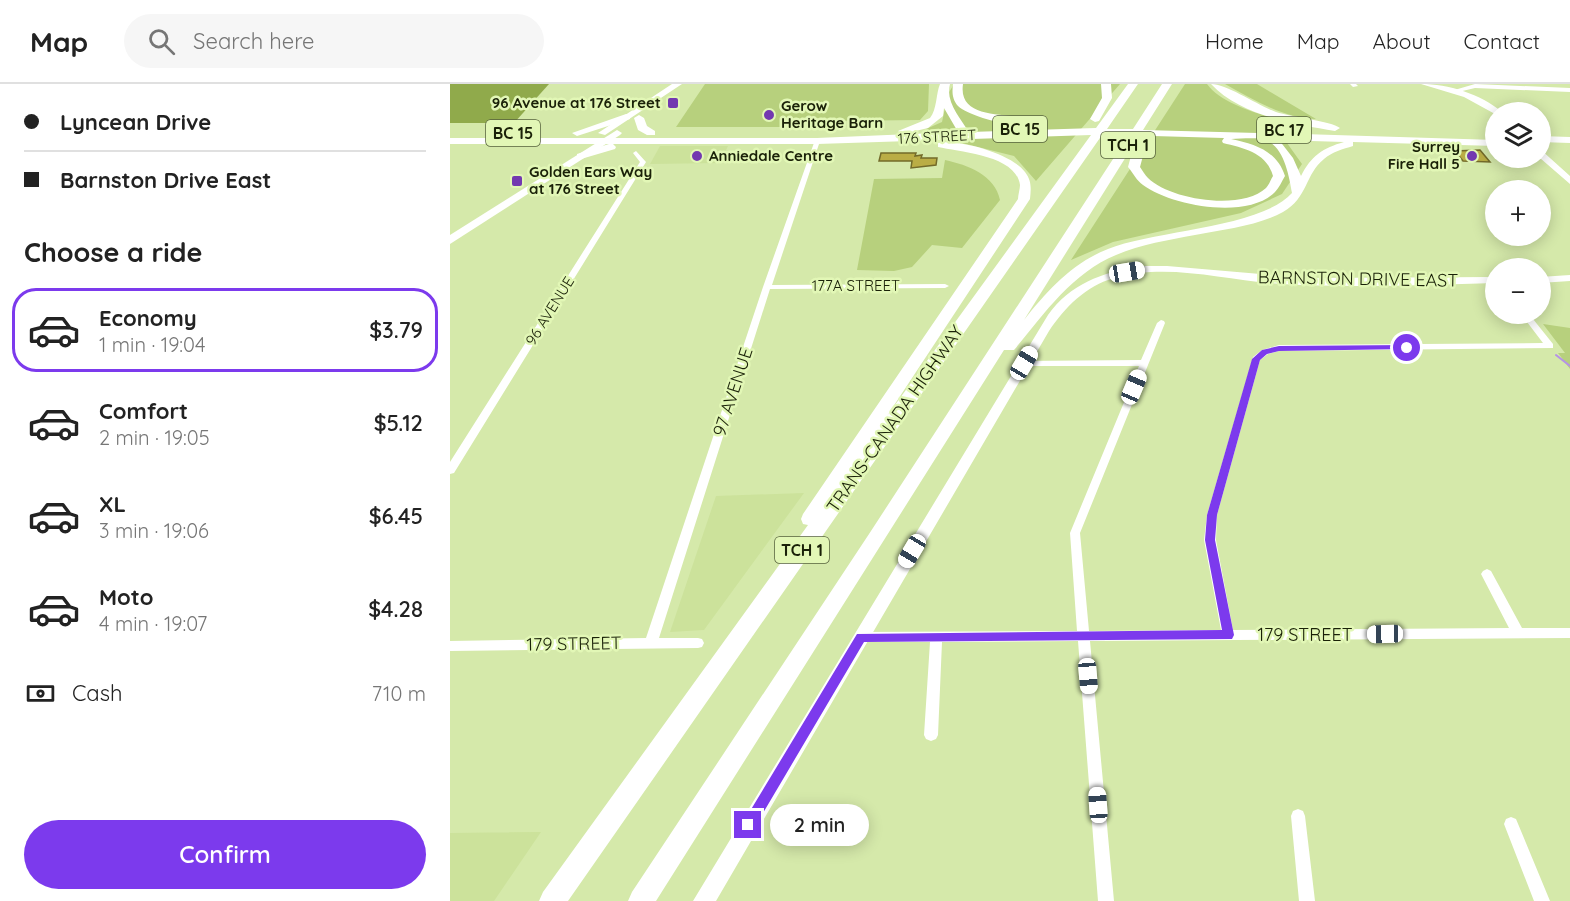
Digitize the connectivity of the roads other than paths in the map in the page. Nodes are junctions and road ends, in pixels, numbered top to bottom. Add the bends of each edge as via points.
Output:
1 (678, 84) edge
2 (690, 84) edge
3 (958, 84) edge
4 (1106, 84) edge
5 (1133, 84) edge
6 (1167, 84) edge
7 (1180, 84) edge
8 (1216, 84) edge
9 (1425, 84) edge
10 (1517, 84) edge
11 (943, 87) edge
12 (1523, 90) junction
13 (1570, 90) edge
14 (1455, 91) junction
15 (1485, 104) edge
16 (626, 117) junction
17 (639, 118) junction
18 (1076, 127) junction
19 (1167, 130) junction
20 (577, 133) junction
21 (616, 133) junction
22 (651, 133) junction
23 (878, 133) junction
24 (450, 134) edge
25 (965, 134) junction
26 (1267, 135) junction
27 (603, 137) junction
28 (1392, 137) junction
29 (1485, 138) edge
30 (866, 140) junction
31 (450, 141) edge
32 (557, 141) junction
33 (590, 141) junction
34 (1551, 141) edge
35 (1485, 142) edge
36 (1570, 142) edge
37 (636, 147) junction
38 (818, 148) junction
39 (581, 156) junction
40 (564, 157) junction
41 (1551, 163) edge
42 (1570, 181) edge
43 (1298, 195) junction
44 (450, 229) edge
45 (450, 240) edge
46 (1570, 278) edge
47 (1551, 279) edge
48 (1485, 280) edge
49 (767, 286) junction
50 (945, 286) dead end
51 (944, 320) junction
52 (1161, 323) dead end
53 (1533, 324) edge
54 (1024, 363) junction
55 (1144, 363) junction
56 (972, 390) junction
57 (450, 470) edge
58 (1487, 574) dead end
59 (1518, 633) junction
60 (1570, 633) edge
61 (1228, 635) junction
62 (1084, 636) junction
63 (936, 637) junction
64 (861, 638) junction
65 (698, 643) dead end
66 (651, 644) junction
67 (450, 646) edge
68 (673, 731) junction
69 (931, 735) dead end
70 (1298, 816) dead end
71 (1511, 824) dead end
72 (552, 901) edge
73 (640, 901) edge
74 (704, 901) edge
75 (1106, 901) edge
76 (1307, 901) edge
77 (1542, 901) edge

1 - 16 street
2 - 17 street
3 - 18 highway via 955,90 961,103 984,115
4 - 51 highway via 1108,98 1096,118
5 - 68 highway, TRANS-CANADA HIGHWAY / TCH 1
6 - 56 highway, TCH 1
7 - 19 highway via 1134,161 1146,185 1184,200 1225,204 1260,196 1278,182 1279,173 1273,162 1249,147
8 - 28 highway via 1240,101 1284,117
9 - 14 street
10 - 12 street
11 - 23 highway via 939,114 934,120 911,129
11 - 25 highway via 948,106
12 - 13 street
12 - 14 street via 1475,86
14 - 15 street
16 - 20 highway
16 - 27 street
17 - 21 street
17 - 22 highway via 642,128
18 - 19 highway, 176 STREET / BC 15
18 - 19 highway, 176 STREET / BC 15 via 1133,132
18 - 25 highway, 176 STREET / BC 15
19 - 26 highway, 176 STREET / BC 17
19 - 28 highway, 176 STREET / BC 17
20 - 24 highway, 176 STREET / BC 15
20 - 27 highway, 176 STREET / BC 15
21 - 22 highway, 176 STREET / BC 15
21 - 27 highway, 176 STREET / BC 15
22 - 23 highway, 176 STREET / BC 15
23 - 25 highway, 176 STREET / BC 15
25 - 30 highway, 176 STREET / BC 15
26 - 28 highway, 176 STREET / BC 17
26 - 43 highway via 1295,173
27 - 33 highway, 176 STREET / BC 15
27 - 37 highway, 176 STREET / BC 15
27 - 39 main road
28 - 29 highway, 176 STREET / BC 17
28 - 35 highway, 176 STREET / BC 17
28 - 43 highway via 1325,151 1312,162
30 - 38 highway, 176 STREET / BC 15
30 - 51 highway via 976,150 998,157 1026,184 1024,199
31 - 32 highway, 176 STREET / BC 15
32 - 33 highway, 176 STREET / BC 15
32 - 40 highway via 565,147
33 - 40 main road
34 - 36 highway
37 - 38 highway, 176 STREET / BC 15
37 - 39 highway
37 - 57 street, 96 AVENUE via 643,162
38 - 49 street, 97 AVENUE
39 - 45 main road
40 - 44 main road
41 - 42 street
43 - 56 highway via 1271,212 1145,242 1111,252 1087,265 1064,282
46 - 47 street
48 - 54 street, BARNSTON DRIVE EAST via 1280,281 1176,268 1127,272 1090,284 1070,297
49 - 50 street, 177A STREET
49 - 66 street, 97 AVENUE
51 - 68 highway via 849,458
52 - 55 street
53 - 61 street via 1550,346 1279,348 1256,359 1212,515 1210,540
54 - 55 street
54 - 64 street, BARNSTON DRIVE EAST
55 - 62 street via 1076,527 1074,541
56 - 73 highway, TCH 1
58 - 59 street
59 - 60 street, 179 STREET
59 - 61 street, 179 STREET
61 - 62 street, 179 STREET
62 - 63 street, 179 STREET
62 - 75 street
63 - 64 street, 179 STREET
63 - 69 street
64 - 74 street, BARNSTON DRIVE EAST
65 - 66 street, 179 STREET
66 - 67 street, 179 STREET
68 - 72 highway, TRANS-CANADA HIGHWAY / TCH 1
70 - 76 street
71 - 77 street

